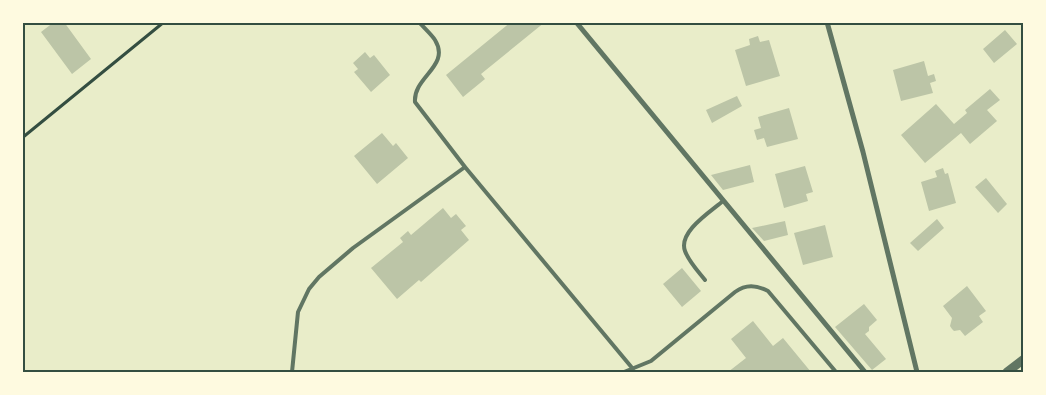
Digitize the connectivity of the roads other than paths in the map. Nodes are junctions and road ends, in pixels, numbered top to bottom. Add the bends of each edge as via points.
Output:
1 (419, 22) edge
2 (576, 22) edge
3 (827, 22) edge
4 (465, 167) junction
5 (723, 200) junction
6 (705, 280) dead end
7 (1024, 359) edge
8 (633, 369) junction
9 (292, 372) edge
10 (624, 372) edge
11 (836, 372) edge
12 (865, 372) edge
13 (917, 372) edge
14 (1007, 372) edge

1 - 4 lane via 435,40 439,57 435,67 416,89 415,102
2 - 5 street
3 - 13 street
4 - 8 lane
4 - 9 lane via 352,248 319,277 298,312
5 - 6 lane via 687,233 684,240 687,256
5 - 12 street
7 - 14 street
8 - 10 lane
8 - 11 lane via 651,361 742,287 751,286 768,292

